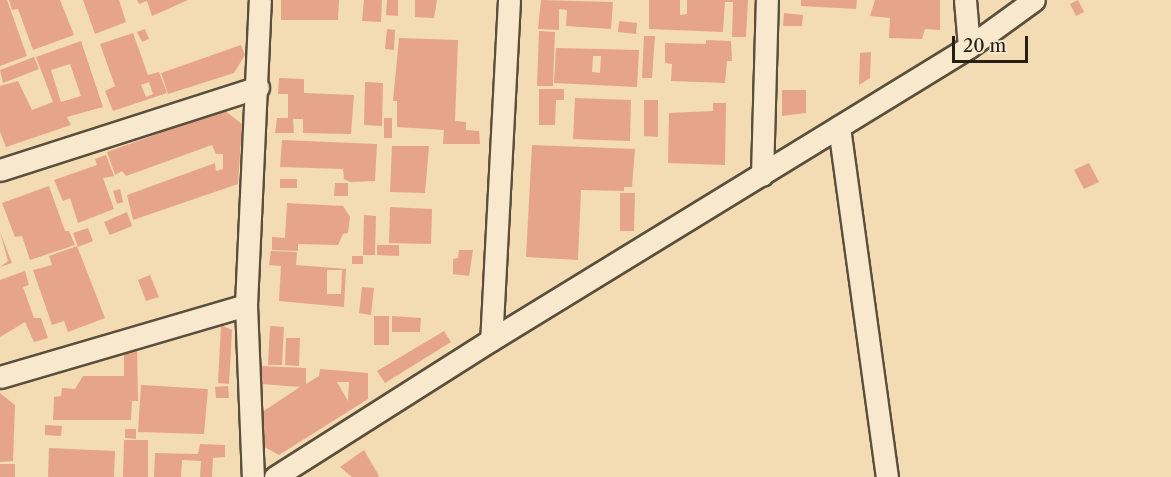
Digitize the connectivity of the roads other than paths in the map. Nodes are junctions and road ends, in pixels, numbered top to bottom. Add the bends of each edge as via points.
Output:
1 (260, 0) edge
2 (508, 0) edge
3 (767, 0) edge
4 (965, 0) edge
5 (1034, 0) edge
6 (969, 47) junction
7 (258, 87) junction
8 (839, 128) junction
9 (0, 170) edge
10 (762, 175) junction
11 (246, 305) junction
12 (491, 340) junction
13 (0, 377) edge
14 (282, 475) edge
15 (253, 477) edge
16 (888, 477) edge

1 - 7 street
2 - 12 street
3 - 10 street
4 - 6 street
5 - 6 street
6 - 8 street
7 - 9 street
7 - 11 street
8 - 10 street
8 - 16 street
10 - 12 street
11 - 13 street
11 - 15 street
12 - 14 street

